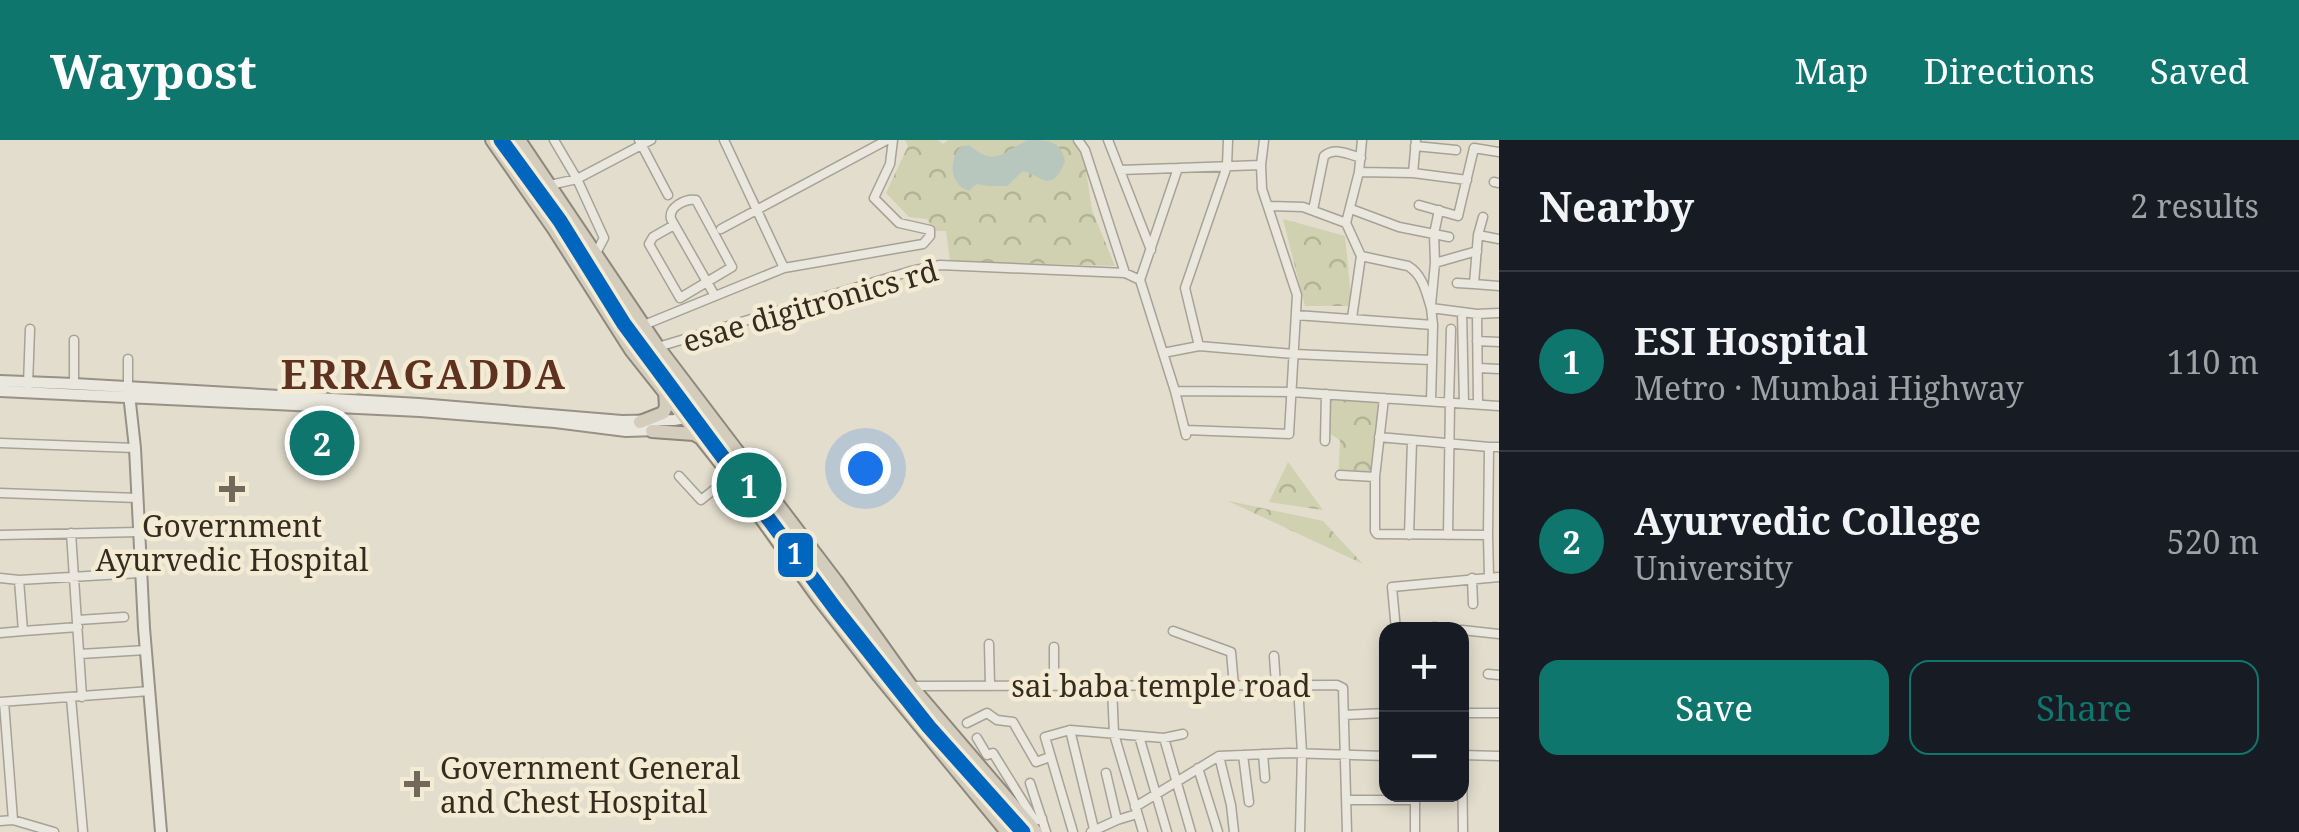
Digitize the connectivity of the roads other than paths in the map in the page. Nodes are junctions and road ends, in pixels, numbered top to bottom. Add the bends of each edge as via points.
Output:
1 (492, 140) edge
2 (519, 140) edge
3 (554, 140) edge
4 (890, 140) edge
5 (1078, 140) edge
6 (1108, 140) edge
7 (1228, 140) edge
8 (1264, 140) edge
9 (1362, 140) edge
10 (644, 142) edge
11 (728, 142) edge
12 (1415, 143) edge
13 (1456, 150) dead end
14 (1499, 152) edge
15 (1360, 158) junction
16 (1261, 165) junction
17 (1227, 166) junction
18 (1178, 168) junction
19 (1120, 170) junction
20 (1359, 172) junction
21 (1413, 173) junction
22 (577, 179) junction
23 (1467, 180) junction
24 (550, 185) junction
25 (668, 195) dead end
26 (1419, 205) dead end
27 (1268, 206) junction
28 (757, 209) junction
29 (1351, 209) junction
30 (1312, 210) junction
31 (1439, 210) junction
32 (1483, 218) dead end
33 (1346, 222) junction
34 (674, 225) junction
35 (721, 229) dead end
36 (1434, 234) junction
37 (1478, 236) junction
38 (1449, 237) dead end
39 (1499, 238) edge
40 (1152, 250) junction
41 (1477, 251) junction
42 (596, 253) junction
43 (1361, 256) junction
44 (1434, 263) junction
45 (784, 268) junction
46 (1125, 273) junction
47 (1140, 280) junction
48 (706, 282) junction
49 (1457, 283) dead end
50 (1474, 284) junction
51 (1499, 286) edge
52 (715, 296) junction
53 (680, 298) junction
54 (686, 308) junction
55 (1431, 308) junction
56 (1462, 312) junction
57 (1499, 313) edge
58 (1477, 314) junction
59 (1296, 316) junction
60 (1352, 318) junction
61 (644, 325) junction
62 (1433, 325) junction
63 (1450, 329) dead end
64 (30, 330) dead end
65 (74, 340) dead end
66 (1477, 341) junction
67 (1499, 342) edge
68 (1199, 346) junction
69 (658, 347) junction
70 (1163, 353) junction
71 (1294, 354) junction
72 (128, 359) dead end
73 (1431, 360) junction
74 (1478, 368) junction
75 (1499, 369) edge
76 (0, 382) edge
77 (28, 388) junction
78 (74, 389) junction
79 (0, 391) edge
80 (665, 391) junction
81 (1175, 391) junction
82 (1292, 392) junction
83 (129, 393) junction
84 (1326, 394) junction
85 (1384, 398) junction
86 (1431, 400) junction
87 (1450, 402) junction
88 (1464, 403) junction
89 (1478, 404) junction
90 (1499, 406) edge
91 (689, 423) junction
92 (646, 426) junction
93 (1379, 437) junction
94 (703, 440) junction
95 (1324, 441) dead end
96 (1412, 441) junction
97 (0, 443) edge
98 (1450, 444) junction
99 (1488, 447) junction
100 (1499, 447) edge
101 (135, 448) junction
102 (1340, 475) dead end
103 (679, 476) dead end
104 (732, 476) junction
105 (1375, 477) junction
106 (0, 493) edge
107 (138, 498) junction
108 (139, 532) junction
109 (72, 534) junction
110 (0, 535) edge
111 (1488, 535) junction
112 (1409, 536) junction
113 (1448, 536) junction
114 (140, 573) junction
115 (74, 577) junction
116 (1494, 577) edge
117 (0, 578) edge
118 (1472, 578) junction
119 (19, 580) junction
120 (836, 581) junction
121 (817, 596) junction
122 (1473, 604) dead end
123 (124, 617) dead end
124 (1395, 622) edge
125 (78, 623) junction
126 (1469, 631) edge
127 (23, 632) junction
128 (1173, 632) dead end
129 (0, 633) edge
130 (1499, 634) edge
131 (989, 644) dead end
132 (1054, 647) dead end
133 (146, 650) junction
134 (80, 654) junction
135 (1274, 656) dead end
136 (1488, 674) dead end
137 (1499, 674) edge
138 (990, 684) junction
139 (1054, 685) junction
140 (1276, 685) junction
141 (1298, 685) junction
142 (911, 686) junction
143 (1112, 686) junction
144 (1234, 686) junction
145 (150, 692) junction
146 (82, 696) junction
147 (71, 698) junction
148 (2, 702) edge
149 (1469, 713) edge
150 (1499, 713) edge
151 (1379, 714) edge
152 (1344, 715) junction
153 (967, 723) dead end
154 (1070, 730) junction
155 (1114, 734) junction
156 (1183, 734) dead end
157 (1139, 736) junction
158 (977, 738) dead end
159 (1164, 738) junction
160 (1302, 753) junction
161 (1264, 754) junction
162 (1243, 755) junction
163 (1469, 755) edge
164 (1219, 756) junction
165 (1346, 756) junction
166 (1379, 756) edge
167 (1499, 756) edge
168 (1050, 757) junction
169 (4, 768) edge
170 (1198, 768) junction
171 (1106, 774) dead end
172 (1265, 778) dead end
173 (1176, 782) junction
174 (1030, 783) dead end
175 (1156, 795) junction
176 (1379, 799) edge
177 (1348, 800) junction
178 (1248, 802) dead end
179 (1415, 802) edge
180 (1463, 802) edge
181 (1136, 810) junction
182 (1042, 818) junction
183 (13, 820) junction
184 (1116, 820) junction
185 (0, 821) edge
186 (1000, 830) edge
187 (1092, 831) edge
188 (54, 832) edge
189 (84, 832) edge
190 (161, 832) edge
191 (1036, 832) edge
192 (1046, 832) edge
193 (1073, 832) edge
194 (1143, 832) edge
195 (1167, 832) edge
196 (1191, 832) edge
197 (1218, 832) edge
198 (1234, 832) edge
199 (1300, 832) edge
200 (1347, 832) edge
201 (1415, 832) edge
202 (1463, 832) edge

1 - 80 highway
2 - 24 highway
3 - 22 street
4 - 28 street
4 - 45 street via 890,164 874,198 899,222 930,230 928,240
5 - 46 street
6 - 19 street
7 - 17 street
8 - 16 street
9 - 15 street
10 - 22 street
10 - 25 street
11 - 28 street
12 - 13 street
12 - 21 street
14 - 23 street via 1474,148
15 - 20 street
15 - 30 street via 1338,151 1324,156
16 - 17 street
16 - 27 street
17 - 18 street
17 - 68 street via 1185,288
18 - 19 street
18 - 40 street
19 - 40 street
20 - 21 street
20 - 29 street
21 - 23 street
22 - 24 street
22 - 42 street via 604,238
23 - 31 street via 1458,216
24 - 42 highway
26 - 31 street
27 - 30 street
27 - 59 street via 1297,296
28 - 35 street
28 - 45 street
29 - 33 street
29 - 36 street
30 - 33 street
31 - 36 street
32 - 37 street
33 - 43 street
34 - 48 street
34 - 48 street via 672,209 696,200 732,267
34 - 53 street via 650,244
36 - 38 street
36 - 44 street
37 - 39 street
37 - 41 street
40 - 47 street
41 - 44 street
41 - 50 street
42 - 61 highway
43 - 55 street via 1414,270
43 - 60 street
44 - 55 street
45 - 52 street
46 - 47 street, esae digitronics rd
46 - 69 street, esae digitronics rd via 940,266
47 - 70 street
48 - 52 street
48 - 53 street
49 - 50 street
50 - 51 street
52 - 54 street
53 - 54 street
54 - 61 street
55 - 56 street
55 - 62 street
56 - 58 street
56 - 88 street
57 - 58 street
58 - 66 street
59 - 60 street
59 - 71 street
60 - 62 street
61 - 69 highway
62 - 73 street
63 - 87 street
64 - 77 street
65 - 78 street
66 - 67 street
66 - 74 street
68 - 70 street
68 - 71 street
69 - 120 highway
70 - 81 street
71 - 73 street
71 - 82 street
72 - 83 street
73 - 86 street
74 - 75 street
74 - 89 street
76 - 77 main road
77 - 78 main road
77 - 79 main road
78 - 83 main road
80 - 91 highway
80 - 92 highway via 663,413
81 - 82 street
81 - 82 street via 1186,432 1289,434
82 - 84 street
83 - 92 main road via 626,431
83 - 101 main road
84 - 85 street
84 - 95 street
85 - 86 street
85 - 93 street
86 - 87 street
87 - 88 street
87 - 98 street
88 - 89 street
89 - 90 street
91 - 92 main road
91 - 94 highway
92 - 94 highway
93 - 96 street
93 - 105 street
94 - 104 highway
96 - 98 street
96 - 112 street
97 - 101 street
98 - 99 street
98 - 113 street
99 - 100 street
99 - 111 street
101 - 107 main road
102 - 105 street
103 - 104 street via 701,500
104 - 121 highway
105 - 112 street via 1374,531
106 - 107 street
107 - 108 main road
108 - 109 street
108 - 114 main road
109 - 110 street
109 - 115 street
111 - 113 street
111 - 116 street
112 - 113 street
114 - 115 street
114 - 133 main road
115 - 119 street
115 - 125 street
116 - 118 street
117 - 119 street
118 - 122 street
118 - 124 street via 1392,587
119 - 127 street
120 - 121 highway
120 - 142 highway
121 - 186 highway
123 - 125 street
125 - 127 street
125 - 134 street
126 - 130 street
127 - 129 street
128 - 144 street via 1231,652
131 - 138 street
132 - 139 street
133 - 134 street
133 - 145 main road
134 - 146 street
135 - 140 street
136 - 137 street
138 - 139 street, sai baba temple road
138 - 142 street, sai baba temple road
139 - 143 street, sai baba temple road
140 - 141 street, sai baba temple road
140 - 144 street, sai baba temple road
141 - 152 street, sai baba temple road via 1343,688
141 - 160 street
142 - 191 highway
143 - 144 street, sai baba temple road
143 - 155 street
145 - 146 street
145 - 190 main road
146 - 147 street
147 - 148 street
147 - 189 street
148 - 169 street
149 - 150 street
151 - 152 street
152 - 165 street, sai baba temple road
153 - 168 street via 987,713 1013,722 1036,762
154 - 155 street
154 - 168 street via 1045,737
154 - 187 street
155 - 157 street
155 - 181 street
156 - 159 street
157 - 159 street
157 - 175 street
158 - 182 street via 1035,821
159 - 173 street
160 - 161 street
160 - 165 street
160 - 199 street
161 - 162 street
161 - 172 street
162 - 164 street
162 - 178 street
163 - 167 street
164 - 170 street
164 - 198 street
165 - 166 street
165 - 177 street, sai baba temple road
168 - 193 street
169 - 183 street
170 - 173 street
170 - 197 street
171 - 184 street
173 - 175 street
173 - 196 street
174 - 182 street
175 - 181 street
175 - 195 street
176 - 177 street
177 - 200 street, sai baba temple road
179 - 201 street
180 - 202 street
181 - 184 street
181 - 194 street
182 - 192 street
183 - 185 street
183 - 188 street
184 - 187 street

